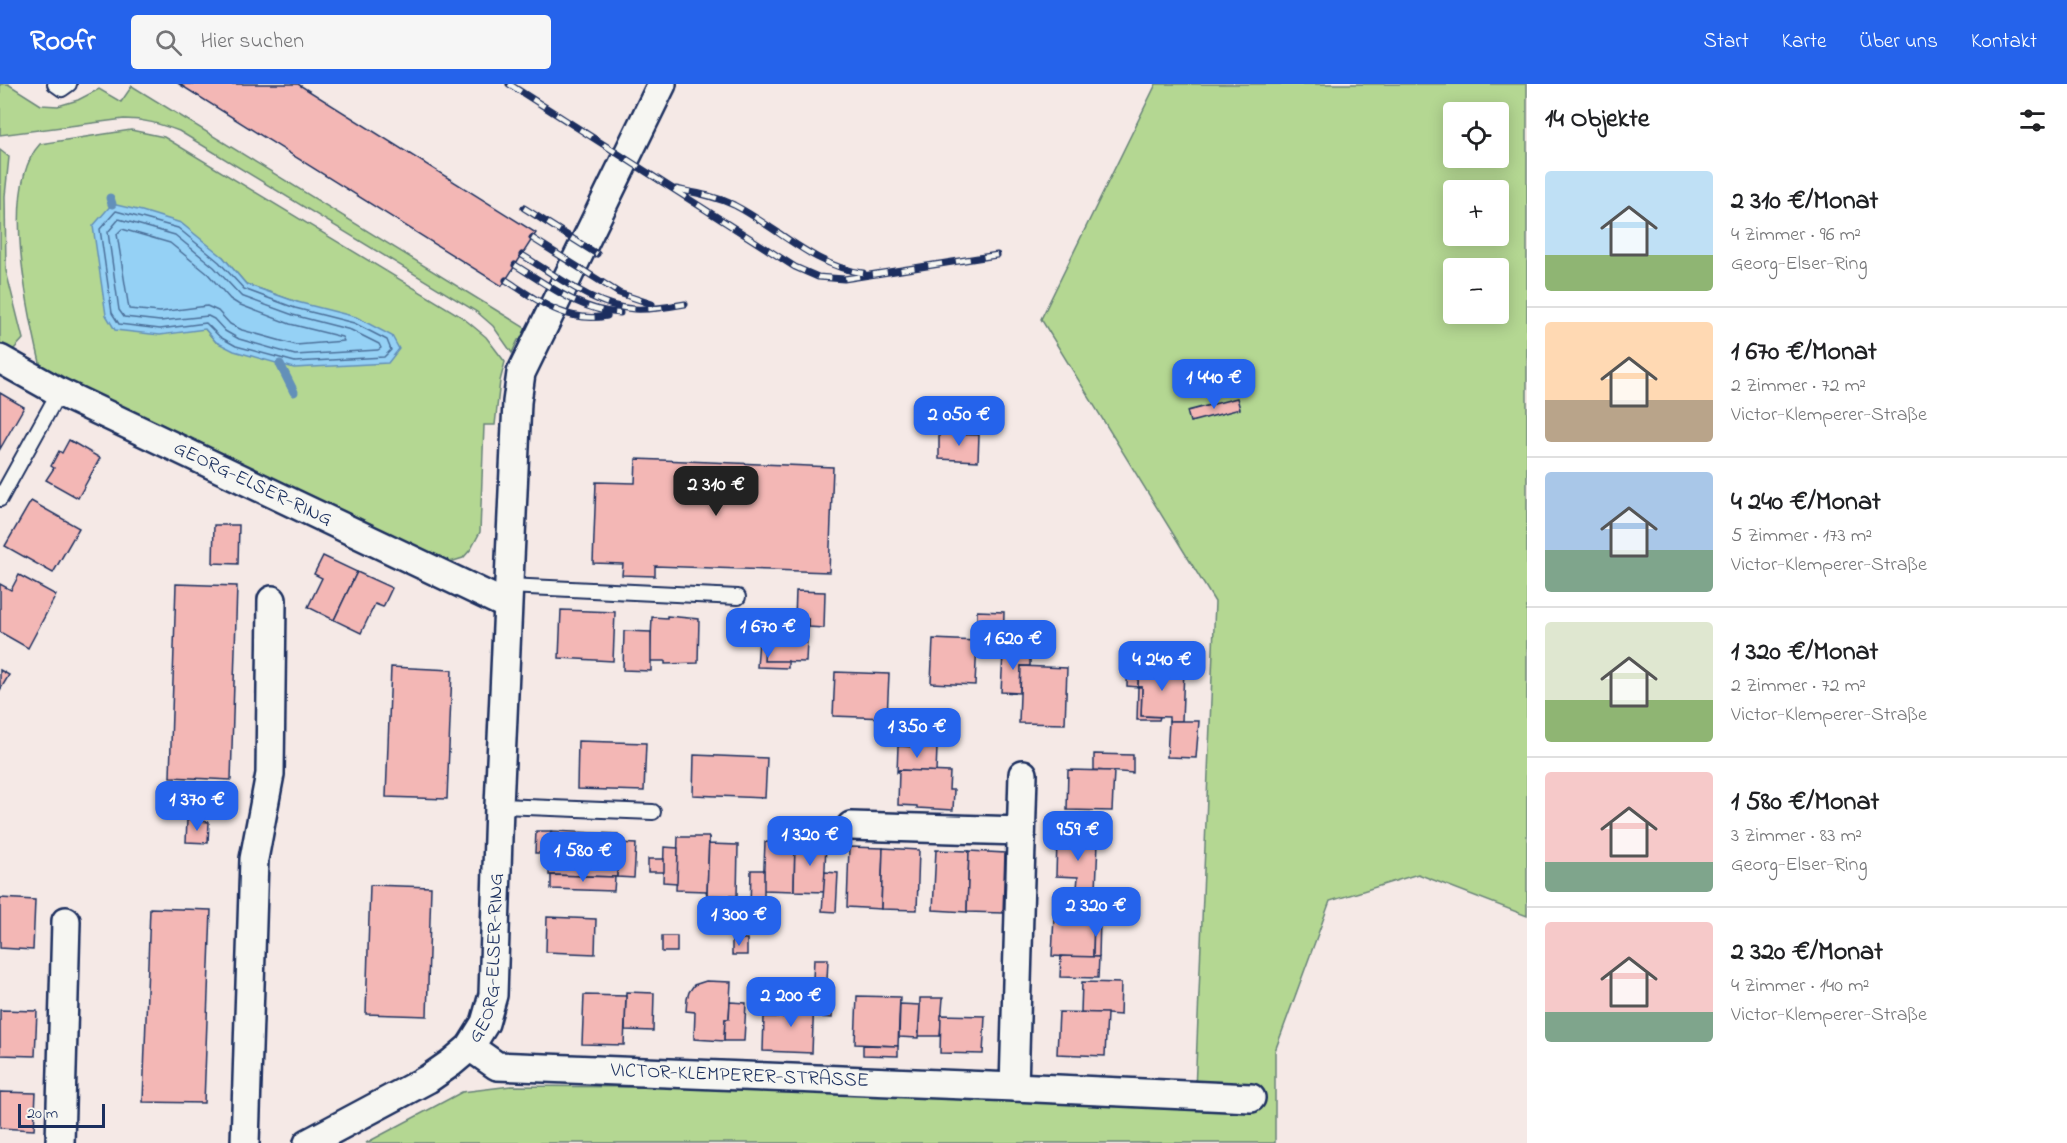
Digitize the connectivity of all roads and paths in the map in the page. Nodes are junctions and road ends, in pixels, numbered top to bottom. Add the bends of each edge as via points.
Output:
1 (55, 84) edge
2 (69, 84) edge
3 (662, 84) edge
4 (0, 359) edge
5 (59, 393) junction
6 (0, 499) edge
7 (508, 596) junction
8 (738, 597) dead end
9 (272, 600) dead end
10 (1023, 774) dead end
11 (499, 806) junction
12 (652, 812) dead end
13 (851, 826) dead end
14 (1021, 831) junction
15 (66, 921) dead end
16 (470, 1047) junction
17 (1014, 1088) junction
18 (1251, 1098) dead end
19 (60, 1143) edge
20 (245, 1143) edge
21 (308, 1143) edge

1 - 2 lane via 62,88
3 - 7 street, GEORG-ELSER-RING via 521,373
4 - 5 street, GEORG-ELSER-RING
5 - 6 lane
5 - 7 street, GEORG-ELSER-RING
7 - 8 lane
7 - 11 street, GEORG-ELSER-RING
9 - 20 street via 270,774 254,859
10 - 14 street
11 - 12 lane
11 - 16 street, GEORG-ELSER-RING via 493,994 485,1023
13 - 14 street
14 - 17 street
15 - 19 street
16 - 17 street, VICTOR-KLEMPERER-STRASSE via 497,1066
16 - 21 street, GEORG-ELSER-RING via 428,1079
17 - 18 street, VICTOR-KLEMPERER-STRASSE

